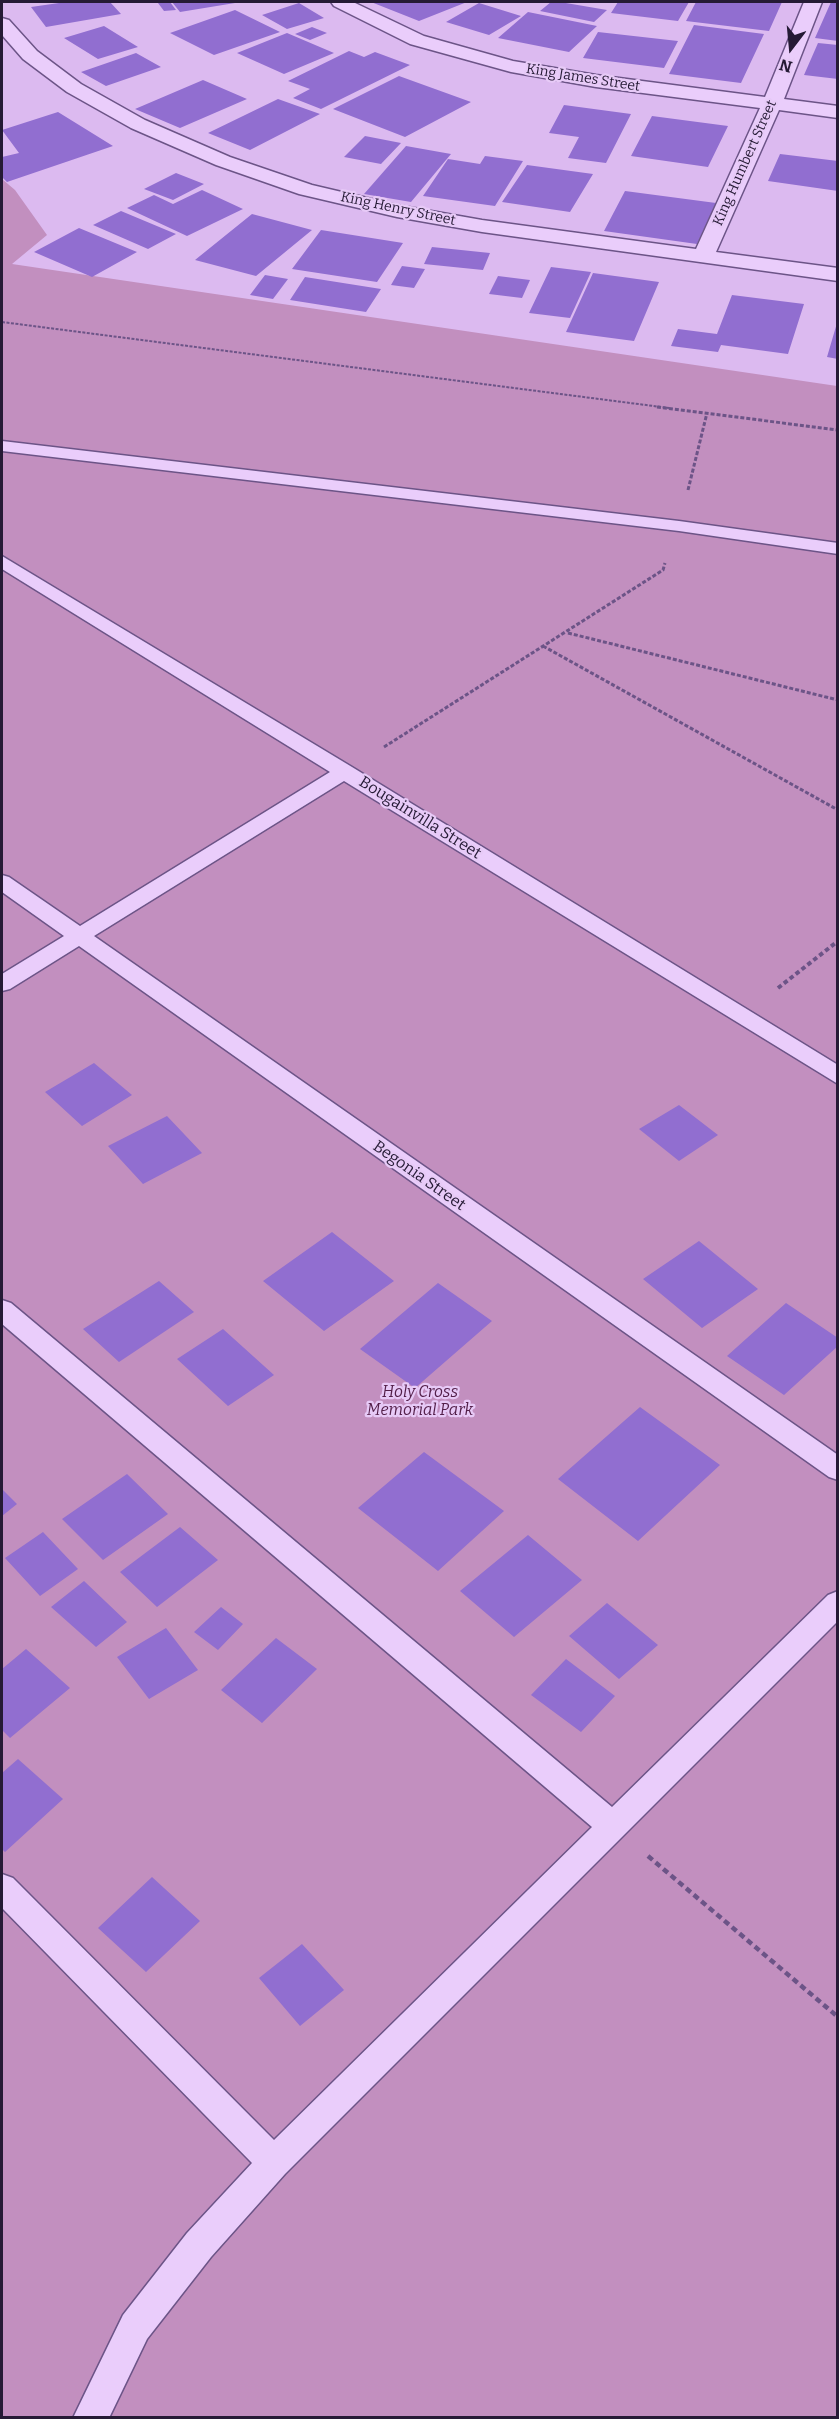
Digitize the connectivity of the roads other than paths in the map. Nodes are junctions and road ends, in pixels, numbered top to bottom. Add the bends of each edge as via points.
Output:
1 (339, 2) edge
2 (813, 2) edge
3 (2, 24) edge
4 (772, 104) junction
5 (837, 111) edge
6 (703, 256) junction
7 (837, 274) edge
8 (2, 446) edge
9 (837, 549) edge
10 (2, 561) edge
11 (345, 771) junction
12 (2, 882) edge
13 (77, 937) junction
14 (2, 984) edge
15 (837, 1076) edge
16 (2, 1310) edge
17 (837, 1469) edge
18 (837, 1603) edge
19 (614, 1827) junction
20 (2, 1888) edge
21 (274, 2163) junction
22 (90, 2418) edge

1 - 4 street, King James Street via 417,40 511,66
2 - 4 street, King Humbert Street
3 - 6 street, King Henry Street via 30,56 74,88 138,124 306,189 482,226
4 - 5 street, King James Street
4 - 6 street, King Humbert Street
6 - 7 street, King Henry Street
8 - 9 lane via 679,526
10 - 11 lane, Bougainvilla Street
11 - 13 lane
11 - 15 lane, Bougainvilla Street
12 - 13 lane, Begonia Street
13 - 14 lane
13 - 17 lane, Begonia Street
16 - 19 lane
18 - 19 lane
19 - 21 lane
20 - 21 lane
21 - 22 lane via 199,2245 135,2327

